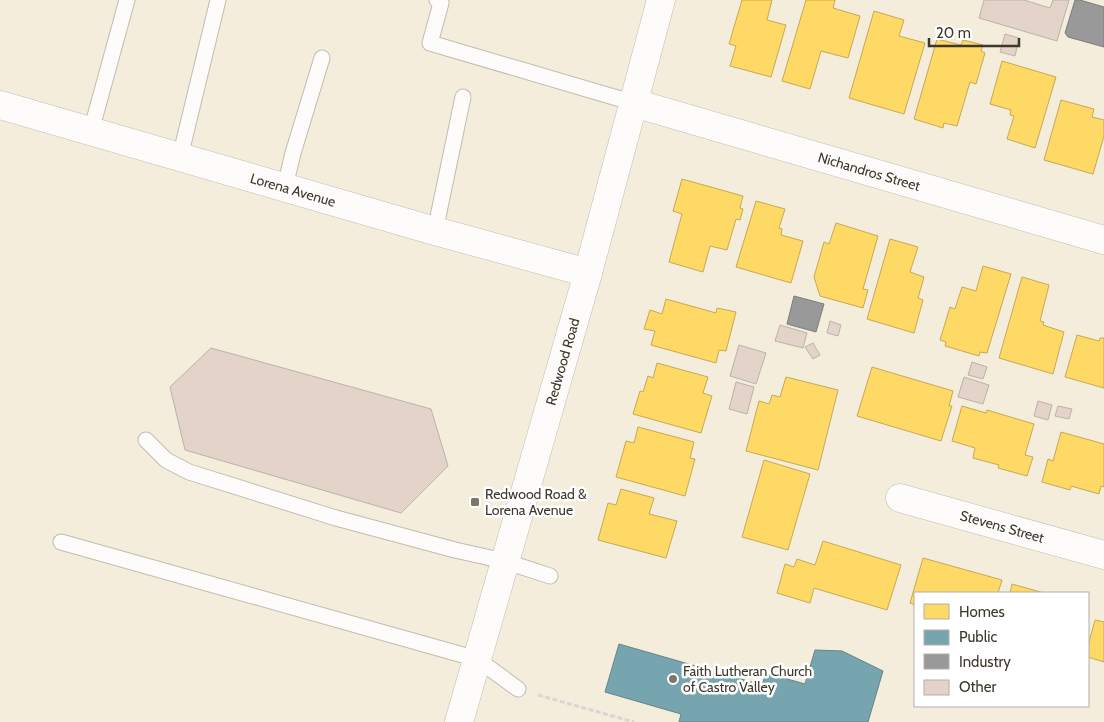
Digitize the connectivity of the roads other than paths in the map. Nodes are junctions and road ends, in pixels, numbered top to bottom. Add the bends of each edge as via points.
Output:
1 (127, 0) edge
2 (218, 0) edge
3 (437, 0) edge
4 (661, 0) edge
5 (322, 58) dead end
6 (463, 97) dead end
7 (634, 103) junction
8 (1, 108) edge
9 (91, 131) junction
10 (180, 156) junction
11 (285, 187) junction
12 (436, 231) junction
13 (1104, 240) edge
14 (588, 273) junction
15 (146, 440) dead end
16 (900, 498) dead end
17 (61, 542) dead end
18 (1104, 555) edge
19 (504, 561) junction
20 (550, 576) dead end
21 (478, 659) junction
22 (518, 689) road end
23 (459, 722) edge

1 - 9 lane
2 - 10 lane
3 - 7 lane via 441,2 430,43
4 - 7 street, Redwood Road
5 - 11 lane
6 - 12 lane
7 - 13 street, Nichandros Street
7 - 14 street, Redwood Road
8 - 9 street, Lorena Avenue
9 - 10 street, Lorena Avenue
10 - 11 street, Lorena Avenue
11 - 12 street, Lorena Avenue
12 - 14 street, Lorena Avenue
14 - 19 street, Redwood Road
15 - 19 lane via 166,460 189,472 336,518
16 - 18 street, Stevens Street
17 - 21 lane
19 - 20 lane
19 - 21 street, Redwood Road
21 - 22 lane
21 - 23 street, Redwood Road

